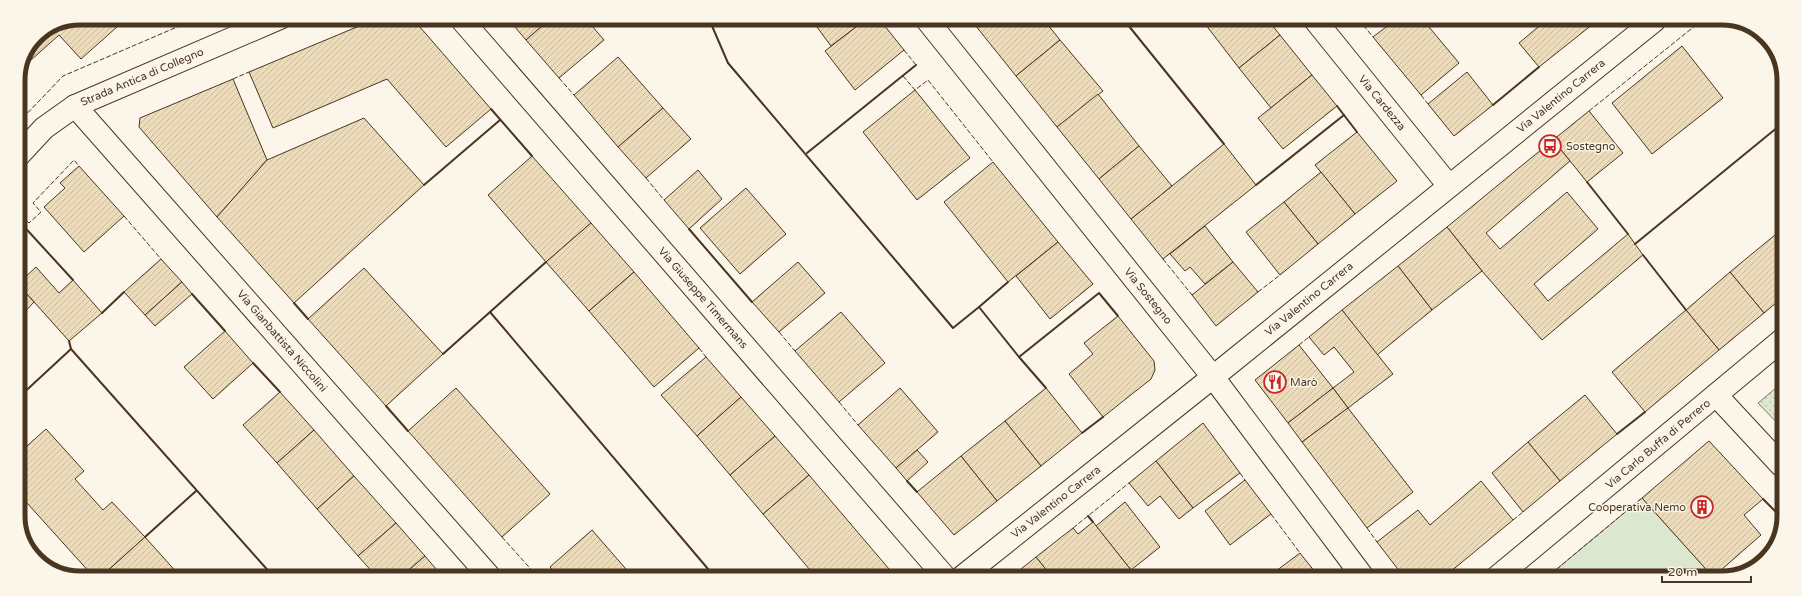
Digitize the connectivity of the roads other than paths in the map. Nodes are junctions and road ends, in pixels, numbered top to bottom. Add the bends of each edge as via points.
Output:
1 (264, 25) edge
2 (466, 25) edge
3 (931, 25) edge
4 (1319, 25) edge
5 (1649, 25) edge
6 (75, 106) junction
7 (25, 148) edge
8 (1449, 186) junction
9 (1777, 344) edge
10 (1213, 377) junction
11 (1716, 395) junction
12 (1777, 461) edge
13 (485, 571) edge
14 (941, 571) edge
15 (968, 571) edge
16 (1358, 571) edge
17 (1504, 571) edge

1 - 6 street, Strada Antica di Collegno
2 - 14 street, Via Giuseppe Timermans
3 - 10 street, Via Sostegno
4 - 8 street, Via Cardezza
5 - 8 street, Via Valentino Carrera
6 - 7 street, Strada Antica di Collegno via 44,128
6 - 13 street, Via Gianbattista Niccolini
8 - 10 street, Via Valentino Carrera
9 - 11 street, Via Carlo Buffa di Perrero
10 - 15 street, Via Valentino Carrera
10 - 16 street, Via Sostegno
11 - 12 street
11 - 17 street, Via Carlo Buffa di Perrero

